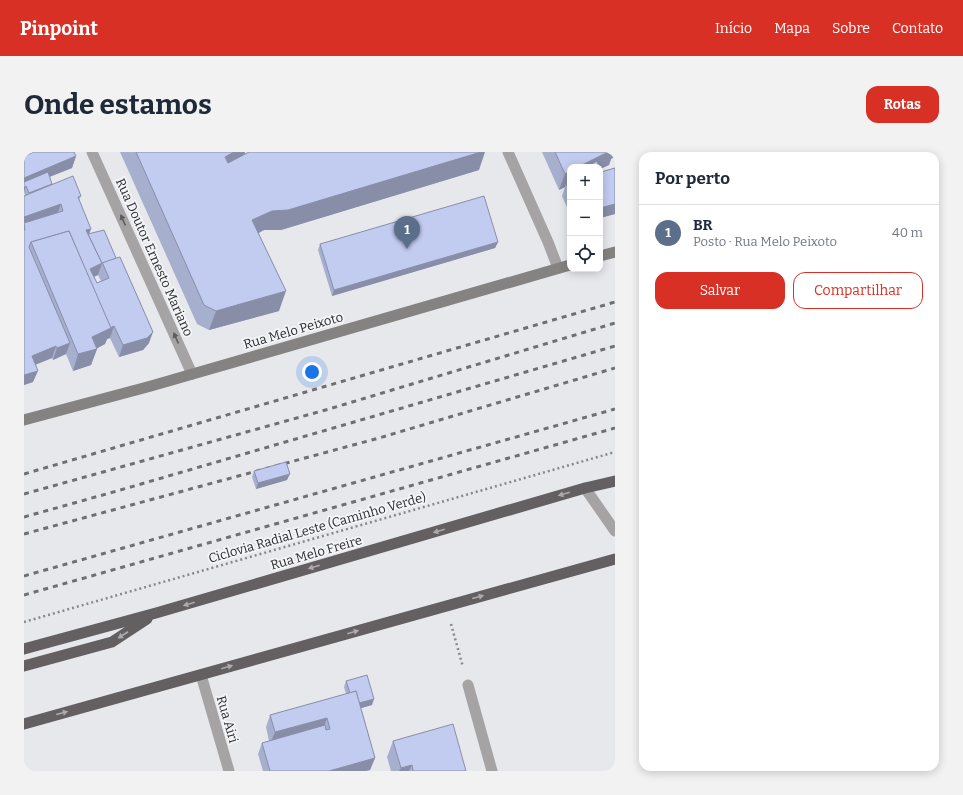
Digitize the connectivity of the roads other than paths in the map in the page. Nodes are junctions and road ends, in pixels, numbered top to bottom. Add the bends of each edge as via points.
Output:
1 (92, 152) edge
2 (508, 152) edge
3 (615, 252) edge
4 (603, 255) edge
5 (567, 266) edge
6 (558, 268) junction
7 (192, 374) junction
8 (24, 420) edge
9 (615, 481) edge
10 (585, 488) junction
11 (615, 531) edge
12 (615, 559) edge
13 (156, 613) junction
14 (24, 649) edge
15 (24, 666) edge
16 (201, 675) junction
17 (468, 685) road end
18 (24, 724) edge
19 (229, 771) edge
20 (492, 771) edge

7 -> 1 street, Rua Doutor Ernesto Mariano
2 - 6 street
3 - 4 main road
5 - 6 main road, Rua Melo Peixoto
6 - 7 main road, Rua Melo Peixoto
7 - 8 main road, Rua Melo Peixoto
9 - 10 highway, Rua Melo Freire
10 - 11 street
10 -> 13 highway, Rua Melo Freire
16 -> 12 highway
13 - 14 highway, Rua Melo Freire
13 -> 15 highway via 112,642
18 -> 16 highway
16 - 19 street, Rua Airi
17 - 20 street

